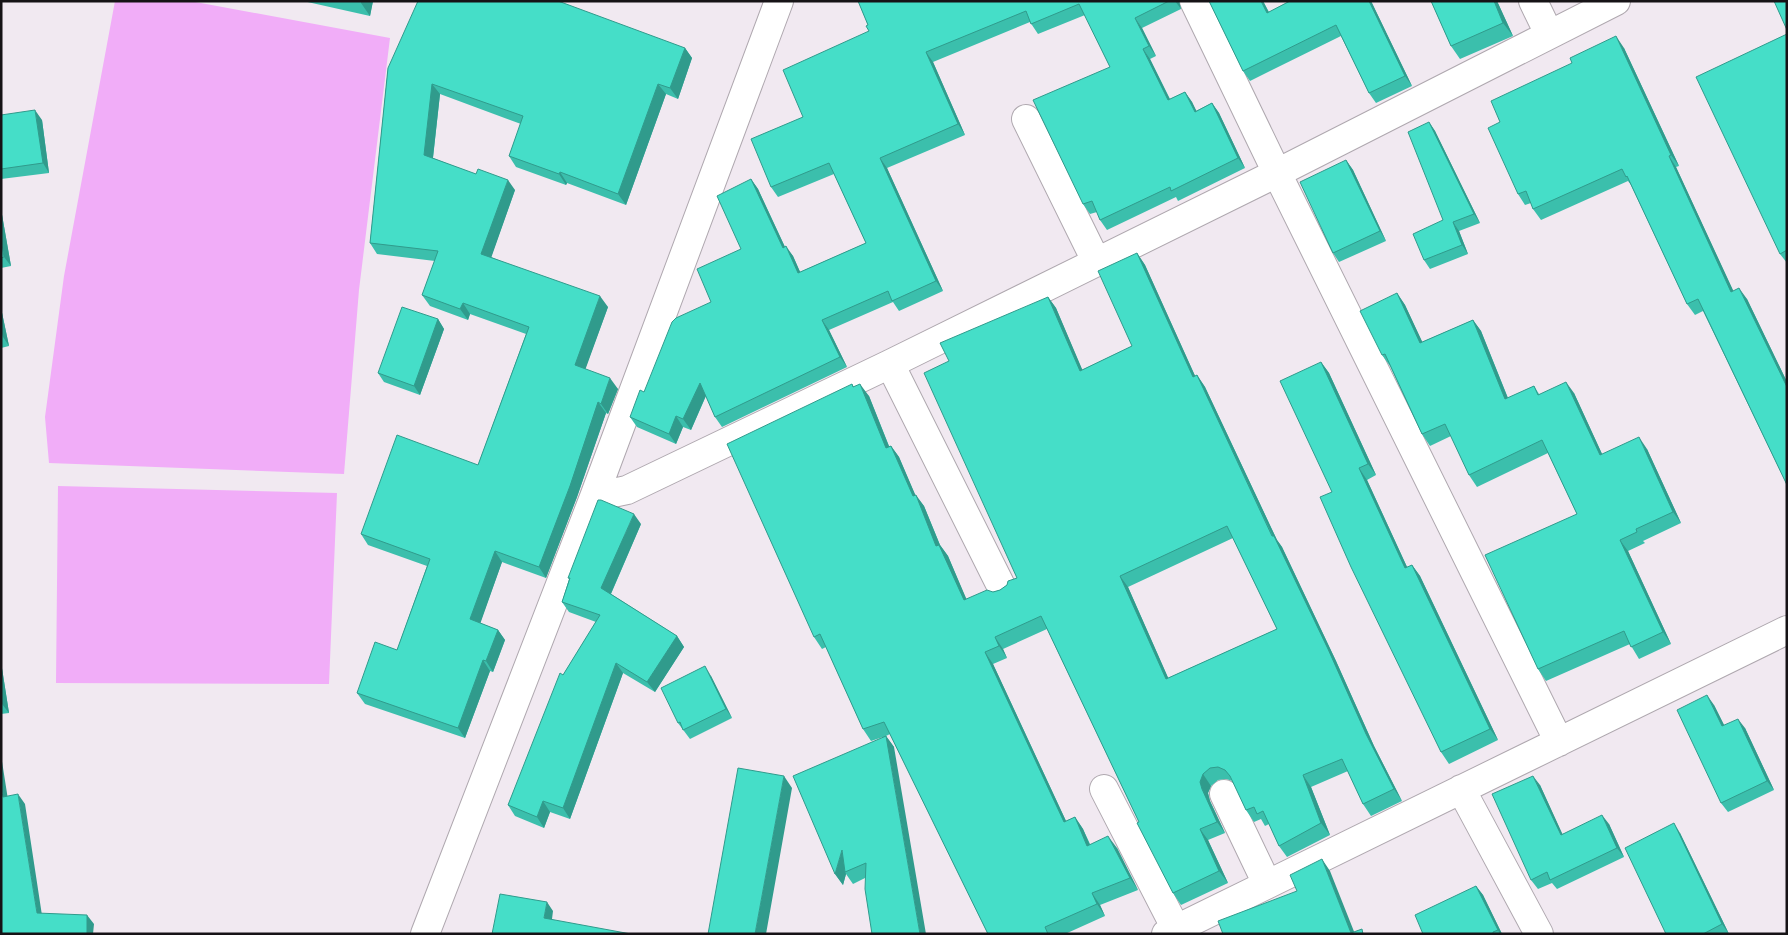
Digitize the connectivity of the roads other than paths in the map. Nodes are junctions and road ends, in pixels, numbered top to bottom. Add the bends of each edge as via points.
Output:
1 (779, 1) edge
2 (1194, 1) edge
3 (1533, 1) edge
4 (1616, 1) edge
5 (1549, 34) junction
6 (1026, 119) dead end
7 (1276, 172) junction
8 (1096, 261) junction
9 (890, 364) junction
10 (594, 497) junction
11 (1002, 588) edge
12 (1787, 630) edge
13 (1559, 742) junction
14 (1461, 789) junction
15 (1104, 790) dead end
16 (1224, 794) dead end
17 (1267, 884) junction
18 (1171, 931) edge
19 (425, 934) edge
20 (1539, 934) edge

1 - 10 street
2 - 7 street
3 - 5 street
4 - 5 street
5 - 7 street
6 - 8 street
7 - 8 street
7 - 13 street
8 - 9 street
9 - 10 street via 627,490
9 - 11 street
10 - 19 street
12 - 13 street
13 - 14 street
14 - 17 street
14 - 20 street
15 - 18 street
16 - 17 street
17 - 18 street

